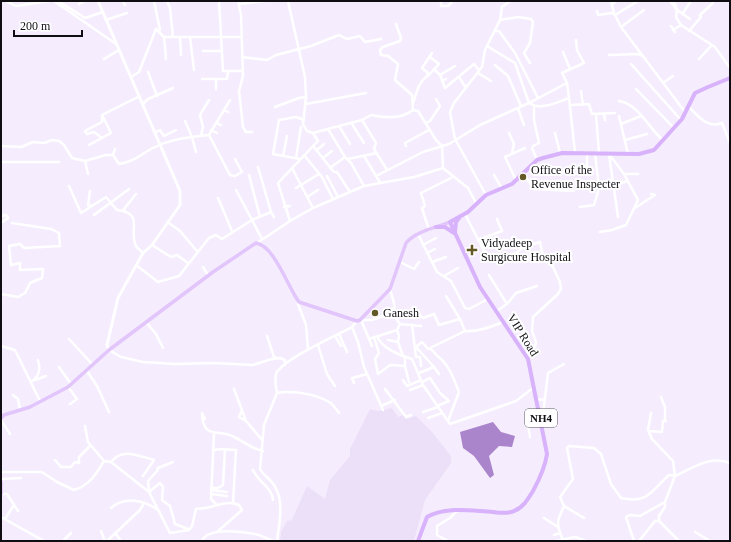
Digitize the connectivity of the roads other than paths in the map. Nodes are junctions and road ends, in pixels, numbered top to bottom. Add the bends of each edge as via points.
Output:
1 (6, 1) edge
2 (49, 1) edge
3 (54, 1) edge
4 (85, 1) edge
5 (98, 1) edge
6 (123, 1) edge
7 (154, 1) edge
8 (167, 1) edge
9 (219, 1) edge
10 (265, 1) edge
11 (288, 1) edge
12 (441, 1) edge
13 (453, 1) edge
14 (510, 1) edge
15 (616, 1) edge
16 (638, 1) edge
17 (670, 1) edge
18 (674, 1) edge
19 (691, 1) edge
20 (60, 2) edge
21 (238, 2) edge
22 (611, 3) edge
23 (713, 3) dead end
24 (79, 4) dead end
25 (125, 5) dead end
26 (644, 10) dead end
27 (677, 10) junction
28 (597, 11) dead end
29 (103, 12) junction
30 (127, 13) dead end
31 (683, 13) junction
32 (615, 15) junction
33 (690, 19) dead end
34 (106, 20) junction
35 (500, 20) junction
36 (396, 24) dead end
37 (671, 26) dead end
38 (681, 26) junction
39 (621, 27) junction
40 (160, 31) junction
41 (689, 31) junction
42 (494, 32) junction
43 (164, 37) junction
44 (173, 37) junction
45 (180, 37) junction
46 (190, 37) junction
47 (222, 37) junction
48 (240, 37) junction
49 (381, 39) dead end
50 (576, 40) dead end
51 (117, 45) junction
52 (712, 45) junction
53 (488, 46) junction
54 (298, 49) junction
55 (119, 50) junction
56 (203, 51) dead end
57 (222, 51) junction
58 (563, 52) dead end
59 (432, 53) dead end
60 (181, 55) dead end
61 (609, 55) dead end
62 (242, 57) junction
63 (430, 57) junction
64 (645, 57) junction
65 (104, 59) dead end
66 (166, 59) dead end
67 (699, 59) dead end
68 (530, 63) dead end
69 (631, 64) dead end
70 (495, 65) dead end
71 (455, 66) dead end
72 (730, 68) edge
73 (434, 69) junction
74 (570, 69) junction
75 (194, 70) dead end
76 (243, 71) junction
77 (148, 72) dead end
78 (228, 72) junction
79 (479, 72) junction
80 (440, 75) junction
81 (131, 76) junction
82 (427, 76) junction
83 (459, 76) junction
84 (673, 76) dead end
85 (202, 78) dead end
86 (730, 78) edge
87 (216, 79) junction
88 (446, 79) dead end
89 (442, 81) junction
90 (491, 81) dead end
91 (663, 83) junction
92 (567, 84) junction
93 (173, 88) dead end
94 (466, 88) junction
95 (216, 89) dead end
96 (636, 89) dead end
97 (581, 91) dead end
98 (366, 93) dead end
99 (140, 96) junction
100 (158, 96) junction
101 (306, 97) junction
102 (538, 98) junction
103 (569, 98) junction
104 (436, 99) dead end
105 (230, 100) dead end
106 (619, 101) dead end
107 (412, 103) junction
108 (529, 103) junction
109 (143, 104) junction
110 (206, 104) dead end
111 (306, 104) junction
112 (582, 105) junction
113 (534, 106) junction
114 (570, 106) junction
115 (688, 106) junction
116 (275, 107) dead end
117 (520, 107) junction
118 (224, 110) junction
119 (413, 110) junction
120 (228, 112) dead end
121 (685, 112) junction
122 (615, 113) dead end
123 (596, 114) junction
124 (604, 114) junction
125 (102, 115) junction
126 (619, 116) dead end
127 (641, 116) junction
128 (304, 120) junction
129 (362, 120) junction
130 (605, 120) dead end
131 (681, 120) junction
132 (185, 121) dead end
133 (216, 123) junction
134 (426, 123) junction
135 (352, 124) junction
136 (621, 124) junction
137 (221, 125) dead end
138 (524, 125) dead end
139 (339, 126) junction
140 (301, 127) dead end
141 (328, 129) junction
142 (674, 129) junction
143 (176, 130) dead end
144 (211, 130) junction
145 (429, 130) junction
146 (156, 132) junction
147 (252, 132) dead end
148 (217, 133) dead end
149 (313, 133) junction
150 (509, 133) dead end
151 (555, 133) dead end
152 (647, 134) dead end
153 (209, 135) junction
154 (201, 136) junction
155 (287, 136) dead end
156 (192, 137) junction
157 (102, 138) junction
158 (455, 139) junction
159 (625, 140) junction
160 (664, 140) junction
161 (364, 143) dead end
162 (730, 143) edge
163 (161, 144) junction
164 (324, 144) dead end
165 (350, 144) dead end
166 (89, 145) dead end
167 (1, 146) edge
168 (313, 146) junction
169 (406, 146) dead end
170 (442, 146) junction
171 (525, 148) dead end
172 (115, 149) dead end
173 (317, 150) junction
174 (332, 151) dead end
175 (196, 152) dead end
176 (575, 152) junction
177 (377, 153) junction
178 (512, 153) junction
179 (560, 153) junction
180 (587, 153) junction
181 (609, 153) junction
182 (597, 154) junction
183 (628, 154) junction
184 (113, 155) junction
185 (304, 155) junction
186 (283, 156) junction
187 (364, 156) junction
188 (345, 157) junction
189 (296, 158) junction
190 (323, 158) junction
191 (235, 159) dead end
192 (300, 159) junction
193 (348, 160) junction
194 (537, 160) junction
195 (85, 161) junction
196 (1, 162) edge
197 (59, 162) dead end
198 (258, 167) dead end
199 (292, 168) junction
200 (330, 168) junction
201 (443, 168) junction
202 (584, 168) dead end
203 (387, 170) junction
204 (523, 173) junction
205 (88, 174) dead end
206 (319, 174) junction
207 (624, 174) junction
208 (638, 174) dead end
209 (249, 175) dead end
210 (494, 175) dead end
211 (327, 176) dead end
212 (376, 176) junction
213 (453, 177) junction
214 (516, 180) junction
215 (628, 181) junction
216 (380, 182) junction
217 (301, 185) junction
218 (613, 185) junction
219 (69, 186) dead end
220 (364, 186) junction
221 (501, 187) junction
222 (296, 188) dead end
223 (128, 189) dead end
224 (236, 190) dead end
225 (318, 190) dead end
226 (90, 191) dead end
227 (574, 191) dead end
228 (350, 192) junction
229 (136, 194) dead end
230 (651, 194) dead end
231 (486, 195) junction
232 (307, 197) junction
233 (338, 197) junction
234 (218, 198) dead end
235 (334, 199) junction
236 (111, 203) junction
237 (477, 204) junction
238 (94, 205) junction
239 (290, 206) dead end
240 (284, 207) junction
241 (580, 207) dead end
242 (313, 208) junction
243 (634, 208) junction
244 (126, 211) junction
245 (271, 212) junction
246 (94, 215) dead end
247 (464, 215) junction
248 (1, 216) edge
249 (260, 216) junction
250 (274, 217) dead end
251 (618, 217) dead end
252 (497, 219) dead end
253 (252, 220) junction
254 (290, 220) junction
255 (450, 222) junction
256 (1, 223) edge
257 (12, 223) dead end
258 (169, 223) junction
259 (436, 227) junction
260 (429, 230) junction
261 (232, 231) junction
262 (600, 232) dead end
263 (417, 234) junction
264 (454, 234) junction
265 (436, 238) dead end
266 (262, 239) junction
267 (478, 240) junction
268 (256, 243) junction
269 (152, 245) junction
270 (423, 245) junction
271 (435, 249) dead end
272 (197, 251) junction
273 (143, 253) junction
274 (428, 253) junction
275 (446, 257) dead end
276 (400, 262) junction
277 (419, 262) dead end
278 (432, 262) junction
279 (188, 263) junction
280 (136, 265) junction
281 (203, 267) dead end
282 (458, 268) dead end
283 (489, 275) dead end
284 (209, 276) junction
285 (444, 276) junction
286 (537, 286) dead end
287 (390, 289) junction
288 (1, 294) edge
289 (446, 296) dead end
290 (488, 299) junction
291 (299, 302) junction
292 (506, 304) junction
293 (391, 311) junction
294 (496, 312) junction
295 (420, 315) dead end
296 (460, 319) junction
297 (359, 320) junction
298 (503, 322) junction
299 (147, 323) junction
300 (400, 324) junction
301 (412, 325) junction
302 (421, 326) dead end
303 (352, 327) junction
304 (397, 330) junction
305 (465, 331) junction
306 (339, 334) junction
307 (267, 336) dead end
308 (334, 336) junction
309 (375, 337) junction
310 (69, 338) dead end
311 (369, 339) junction
312 (388, 340) dead end
313 (398, 342) junction
314 (414, 344) junction
315 (318, 345) junction
316 (1, 346) edge
317 (341, 346) dead end
318 (372, 346) dead end
319 (416, 347) junction
320 (164, 348) dead end
321 (430, 348) junction
322 (308, 349) junction
323 (109, 350) junction
324 (347, 352) dead end
325 (525, 355) junction
326 (404, 357) junction
327 (416, 357) junction
328 (277, 358) junction
329 (38, 360) dead end
330 (412, 360) junction
331 (564, 364) dead end
332 (93, 365) junction
333 (285, 365) junction
334 (405, 366) junction
335 (421, 366) dead end
336 (59, 367) dead end
337 (434, 367) junction
338 (87, 371) junction
339 (419, 373) junction
340 (367, 374) junction
341 (439, 374) dead end
342 (46, 376) dead end
343 (403, 380) dead end
344 (30, 382) junction
345 (409, 382) dead end
346 (354, 383) dead end
347 (422, 383) junction
348 (72, 384) junction
349 (334, 386) dead end
350 (535, 386) junction
351 (68, 387) junction
352 (234, 389) dead end
353 (385, 389) dead end
354 (410, 390) dead end
355 (276, 393) junction
356 (14, 395) dead end
357 (661, 396) dead end
358 (536, 399) junction
359 (395, 400) junction
360 (544, 400) junction
361 (40, 401) junction
362 (70, 404) dead end
363 (381, 406) junction
364 (438, 407) junction
365 (539, 409) junction
366 (20, 410) junction
367 (242, 410) junction
368 (383, 410) dead end
369 (109, 412) dead end
370 (424, 412) dead end
371 (340, 413) dead end
372 (442, 413) junction
373 (651, 413) dead end
374 (411, 415) dead end
375 (428, 418) dead end
376 (1, 419) edge
377 (205, 419) dead end
378 (246, 421) junction
379 (448, 421) junction
380 (542, 422) junction
381 (85, 426) dead end
382 (649, 431) junction
383 (10, 434) dead end
384 (214, 434) junction
385 (530, 437) dead end
386 (263, 442) junction
387 (90, 446) junction
388 (225, 449) junction
389 (214, 450) junction
390 (263, 451) junction
391 (55, 460) dead end
392 (104, 461) junction
393 (111, 462) junction
394 (174, 462) dead end
395 (730, 462) edge
396 (252, 470) dead end
397 (1, 472) edge
398 (143, 476) dead end
399 (675, 476) junction
400 (21, 478) dead end
401 (1, 480) edge
402 (211, 489) junction
403 (150, 492) junction
404 (227, 492) dead end
405 (1, 494) edge
406 (211, 494) junction
407 (279, 495) junction
408 (227, 496) dead end
409 (665, 502) junction
410 (144, 503) junction
411 (233, 503) junction
412 (216, 504) junction
413 (14, 505) junction
414 (564, 506) junction
415 (112, 508) dead end
416 (457, 510) junction
417 (18, 511) dead end
418 (160, 512) junction
419 (1, 517) edge
420 (544, 518) dead end
421 (584, 518) dead end
422 (5, 520) junction
423 (658, 521) junction
424 (558, 528) junction
425 (189, 530) junction
426 (101, 531) dead end
427 (217, 532) junction
428 (695, 532) dead end
429 (71, 533) dead end
430 (560, 533) junction
431 (116, 534) junction
432 (554, 535) dead end
433 (562, 538) junction
434 (582, 540) edge
435 (44, 541) edge
436 (63, 541) edge
437 (106, 541) edge
438 (121, 541) edge
439 (202, 541) edge
440 (274, 541) edge
441 (277, 541) edge
442 (418, 541) edge
443 (448, 541) edge
444 (556, 541) edge
445 (586, 541) edge
446 (634, 541) edge
447 (639, 541) edge
448 (679, 541) edge
449 (710, 541) edge

1 - 2 street via 16,6
3 - 51 street
4 - 24 street
5 - 29 street
6 - 25 street
7 - 40 street
8 - 44 street
9 - 47 street
10 - 21 street
11 - 54 street
12 - 13 street via 442,6 448,6
14 - 35 street via 502,7
15 - 22 street
16 - 32 street
17 - 27 street
18 - 27 street
19 - 31 street
20 - 29 street via 85,18
21 - 48 street
22 - 32 street
23 - 41 street via 700,15
26 - 39 street
27 - 31 street
27 - 38 street via 676,17
28 - 32 street via 598,15
29 - 34 street
30 - 34 street
31 - 33 street
32 - 39 street
34 - 51 street
35 - 42 street
35 - 68 street via 518,17 531,19 533,22 530,44 524,53
36 - 107 street via 400,41 383,47 380,50 381,55 388,56 398,64 395,80 412,94
37 - 38 street via 674,31
38 - 41 street
39 - 64 street
40 - 43 street
40 - 81 street via 156,28 139,72
41 - 52 street
42 - 53 street
42 - 102 street via 499,31 515,53
43 - 44 street
43 - 66 street
44 - 45 street
45 - 46 street
45 - 60 street
46 - 47 street
46 - 75 street
47 - 48 street
47 - 57 street
48 - 62 street
49 - 54 street via 365,42 360,36 347,39 340,35
50 - 74 street via 577,50 584,63
51 - 55 street
52 - 67 street
52 - 72 street
53 - 79 street
53 - 108 street via 515,63
54 - 62 street via 267,60
54 - 101 street
55 - 65 street
55 - 81 street
56 - 57 street
57 - 78 street via 223,70
58 - 74 street
59 - 63 street
61 - 64 street via 638,54
62 - 76 street
63 - 73 street via 439,64
63 - 82 street via 422,68
64 - 91 street
69 - 131 street
70 - 117 street via 508,76
71 - 80 street
73 - 80 street
73 - 82 street
74 - 92 street via 562,73
76 - 78 street
76 - 147 street via 239,91 243,128 246,132
77 - 100 street
78 - 87 street via 227,79
79 - 83 street via 474,64
79 - 90 street
79 - 94 street
80 - 89 street
81 - 99 street
82 - 107 street via 417,87
83 - 89 street via 445,88
83 - 94 street
84 - 91 street
85 - 87 street
86 - 115 highway via 695,93
87 - 95 street
88 - 89 street
91 - 121 street
92 - 102 street
92 - 103 street
93 - 100 street
94 - 158 street via 450,112
96 - 142 street
97 - 112 street
98 - 111 street
99 - 109 street
99 - 125 street
100 - 109 street via 148,99
101 - 111 street
101 - 116 street
102 - 108 street
103 - 113 street via 546,106
103 - 114 street
104 - 134 street via 440,106
105 - 118 street
106 - 127 street
107 - 119 street
108 - 113 street
108 - 117 street
109 - 146 street
110 - 154 street via 200,115 203,127
111 - 128 street
112 - 114 street
112 - 123 street via 589,104 592,114
113 - 194 street via 539,143 532,147
114 - 176 street
115 - 121 highway
115 - 162 street via 701,119 714,126 722,124
117 - 138 street
117 - 158 street
118 - 120 street
118 - 133 street
119 - 129 street via 409,114 397,117 372,115
119 - 134 street via 418,111
121 - 131 highway
122 - 124 street
123 - 124 street
123 - 182 street
124 - 130 street
125 - 157 street via 111,133
125 - 157 street via 102,122 85,131 87,134 94,132
126 - 136 street
127 - 136 street
127 - 160 street via 654,133
128 - 149 street via 307,131
128 - 186 street via 296,117 279,120 273,154
129 - 135 street
129 - 177 street via 376,143 374,149
131 - 142 highway
132 - 156 street
133 - 137 street
133 - 144 street
134 - 145 street
135 - 139 street
135 - 161 street
136 - 159 street
139 - 141 street
139 - 165 street
140 - 189 street
141 - 149 street
141 - 188 street
142 - 160 highway
143 - 146 street via 164,136 160,130
144 - 148 street
144 - 153 street
145 - 169 street via 405,143
145 - 170 street
146 - 163 street
149 - 168 street via 318,139
150 - 178 street via 514,144
151 - 179 street
152 - 159 street
153 - 154 street
153 - 191 street via 230,175 235,176 242,172
154 - 156 street
155 - 186 street
156 - 163 street
156 - 175 street
157 - 166 street
158 - 170 street
158 - 231 street
159 - 183 street
160 - 183 highway via 654,150
163 - 184 street via 130,163 119,164
163 - 258 street via 180,191 180,205
164 - 173 street
167 - 195 street via 21,147 33,142 58,141 64,145 72,158
168 - 173 street
168 - 185 street
170 - 201 street
170 - 203 street via 423,152
171 - 178 street
172 - 184 street
173 - 190 street
174 - 190 street
176 - 179 highway
176 - 180 highway
177 - 187 street
177 - 203 street
178 - 214 street via 505,157
179 - 194 highway
180 - 182 highway
180 - 202 street via 587,165
181 - 182 highway
181 - 183 highway
181 - 207 street
181 - 218 street
182 - 241 street via 599,188 594,205
184 - 195 street
185 - 192 street
185 - 206 street
186 - 189 street
187 - 193 street
187 - 212 street
188 - 193 street
188 - 200 street
189 - 192 street
190 - 200 street
192 - 199 street
193 - 220 street
194 - 204 highway
195 - 205 street
196 - 197 street
198 - 245 street
199 - 217 street
199 - 240 street via 278,183
200 - 228 street via 336,172
201 - 213 street
201 - 216 street via 414,177
203 - 212 street
204 - 214 highway
204 - 227 street via 534,189
206 - 217 street
206 - 235 street
207 - 208 street
207 - 215 street
209 - 249 street
210 - 221 street
211 - 233 street
212 - 216 street
213 - 237 street via 468,188
213 - 260 street via 421,193 425,206 422,208
214 - 221 highway
215 - 218 street
215 - 243 street via 638,197
216 - 220 street
217 - 222 street
217 - 232 street
218 - 251 street
219 - 238 street via 81,213
220 - 228 street
221 - 231 highway
223 - 236 street
224 - 253 street
225 - 232 street
226 - 238 street via 88,205
228 - 233 street
229 - 244 street via 124,209
230 - 243 street via 655,195
231 - 237 highway
232 - 242 street
233 - 235 street
234 - 261 street
235 - 242 street
236 - 238 street via 106,197
236 - 244 street via 117,210
236 - 246 street
237 - 247 highway
239 - 240 street
240 - 254 street
242 - 254 street
243 - 262 street via 626,225
244 - 273 street via 134,219 136,246
245 - 249 street
245 - 250 street
247 - 255 highway
247 - 264 highway via 456,222
247 - 267 street
248 - 256 street via 6,215 8,218
249 - 253 street
252 - 267 street via 502,231
253 - 261 street
253 - 266 street
254 - 266 street
255 - 259 main road
255 - 264 highway, VIP Road / NH4
257 - 288 street via 51,229 59,233 60,246 9,246 11,265 20,263 20,270 43,269 43,272 42,278 30,283 26,293 18,297
258 - 269 street
258 - 272 street via 180,231
259 - 260 main road
259 - 264 highway via 445,226
260 - 263 main road
261 - 272 street via 222,239 216,235 209,238
263 - 270 street
263 - 276 main road via 406,243
264 - 290 highway, VIP Road / NH4
265 - 270 street
266 - 268 street
267 - 325 street via 491,262 540,242 543,257 553,267 560,282 561,289 558,294 533,317 535,347
268 - 284 main road
268 - 291 main road via 263,246 277,262
269 - 273 street
269 - 279 street via 171,257 177,255
270 - 274 street
271 - 274 street
272 - 279 street
273 - 280 street
274 - 278 street
275 - 278 street
276 - 277 street via 414,268
276 - 287 main road
278 - 285 street via 437,272
279 - 280 street via 179,276 158,282
280 - 323 street via 118,298 107,345
281 - 284 street
282 - 285 street
283 - 292 street
284 - 299 main road
285 - 290 street via 451,281 465,308 469,309
286 - 292 street via 516,293
287 - 293 street via 395,308
287 - 297 main road
289 - 296 street
290 - 294 highway, VIP Road / NH4
291 - 297 main road
291 - 322 street via 306,325
292 - 294 street
293 - 297 street via 374,320
293 - 300 street
294 - 298 highway, VIP Road / NH4
295 - 296 street via 423,318 434,314 439,325
296 - 305 street
297 - 303 street
297 - 311 street
298 - 305 street via 492,327
298 - 325 highway, VIP Road / NH4
299 - 320 street
299 - 323 main road
300 - 301 street
300 - 304 street
301 - 302 street
301 - 314 street
303 - 306 street
303 - 340 street
304 - 309 street
304 - 313 street
305 - 321 street
306 - 308 street
306 - 324 street
307 - 328 street via 274,357
308 - 315 street
308 - 317 street
309 - 311 street
309 - 326 street via 386,348
309 - 334 street via 379,353 375,359 378,374 390,365
310 - 332 street
311 - 318 street
312 - 313 street
313 - 326 street
314 - 319 street
314 - 327 street
315 - 322 street
315 - 349 street via 327,374
316 - 344 street via 15,350
319 - 321 street via 422,342
319 - 337 street
321 - 379 street via 449,370 459,392
322 - 333 street
323 - 328 street via 121,357 144,362 175,364 253,365
323 - 332 main road
325 - 350 highway, VIP Road / NH4
326 - 330 street
326 - 334 street
327 - 330 street
327 - 335 street via 420,357
328 - 333 street via 285,360
329 - 344 street via 39,374
330 - 339 street
331 - 360 street via 548,372
332 - 338 main road
333 - 355 street via 276,374
334 - 345 street
336 - 348 street
337 - 339 street
337 - 341 street
338 - 348 main road
338 - 369 street
339 - 347 street
340 - 346 street via 352,378
340 - 363 street
342 - 344 street
343 - 347 street via 407,386
344 - 361 street
347 - 354 street
347 - 364 street
347 - 364 street via 431,378 440,393 449,401
348 - 351 main road
350 - 358 highway, VIP Road / NH4
350 - 379 street via 516,401 450,424
351 - 361 main road
351 - 362 street via 77,399
352 - 367 street
353 - 359 street
355 - 371 street via 294,391 325,400
355 - 386 street via 264,425
356 - 366 street via 18,398
357 - 382 street via 666,421 663,421 662,432
358 - 360 street
358 - 365 highway, VIP Road / NH4
359 - 363 street
359 - 374 street via 406,417
360 - 380 street
361 - 366 main road
363 - 368 street
364 - 370 street
364 - 372 street
365 - 380 highway, VIP Road / NH4
365 - 385 street via 528,425
366 - 376 main road
367 - 378 street
367 - 378 street via 239,417
372 - 375 street
372 - 379 street
373 - 382 street
376 - 383 street
377 - 384 street via 202,413 207,428
378 - 386 street
380 - 416 highway, VIP Road / NH4 via 546,463 528,499 519,509 503,513
381 - 387 street
382 - 399 street via 652,438 673,461
384 - 389 street
384 - 390 street via 231,435 250,447
386 - 390 street
387 - 391 street via 79,457 79,463 75,462 71,467 61,467
387 - 392 street
388 - 389 street
388 - 402 street via 223,485
388 - 411 street via 236,450
389 - 402 street
390 - 407 street via 260,469
392 - 393 street
392 - 397 street via 82,488 74,490 42,472
393 - 398 street via 119,454 126,452 154,460
393 - 403 street
394 - 403 street via 158,468 148,481
395 - 399 street via 708,460
396 - 407 street via 271,491 273,498
399 - 409 street
399 - 414 street via 669,475 646,498 634,501 621,498 611,484 601,454 594,448 570,446 567,448 568,460 573,478 560,497
400 - 401 street
401 - 405 main road
402 - 404 street
402 - 406 street
403 - 418 street
403 - 425 street via 160,483 163,487 162,500 170,506 175,524
405 - 413 street via 7,494
406 - 408 street
406 - 412 street via 211,499
407 - 441 street
409 - 423 street
409 - 446 street via 640,516 626,517
410 - 415 street via 125,500 117,502
410 - 418 street
410 - 431 street
411 - 412 street
411 - 427 street via 239,505 242,510
412 - 425 street via 196,509
413 - 417 street
413 - 422 street
414 - 421 street
414 - 424 street via 558,517
416 - 442 highway, VIP Road / NH4 via 437,511 427,517
416 - 443 street via 437,526 437,535
418 - 425 street via 170,533
419 - 422 street
420 - 424 street
422 - 435 street
423 - 447 street via 655,521
423 - 448 street
424 - 430 street
426 - 437 street
427 - 439 street via 204,537
427 - 440 street via 243,532
428 - 449 street
429 - 436 street
430 - 432 street
430 - 433 street
431 - 437 street
431 - 438 street
433 - 434 street via 575,537
433 - 444 street
434 - 445 street

